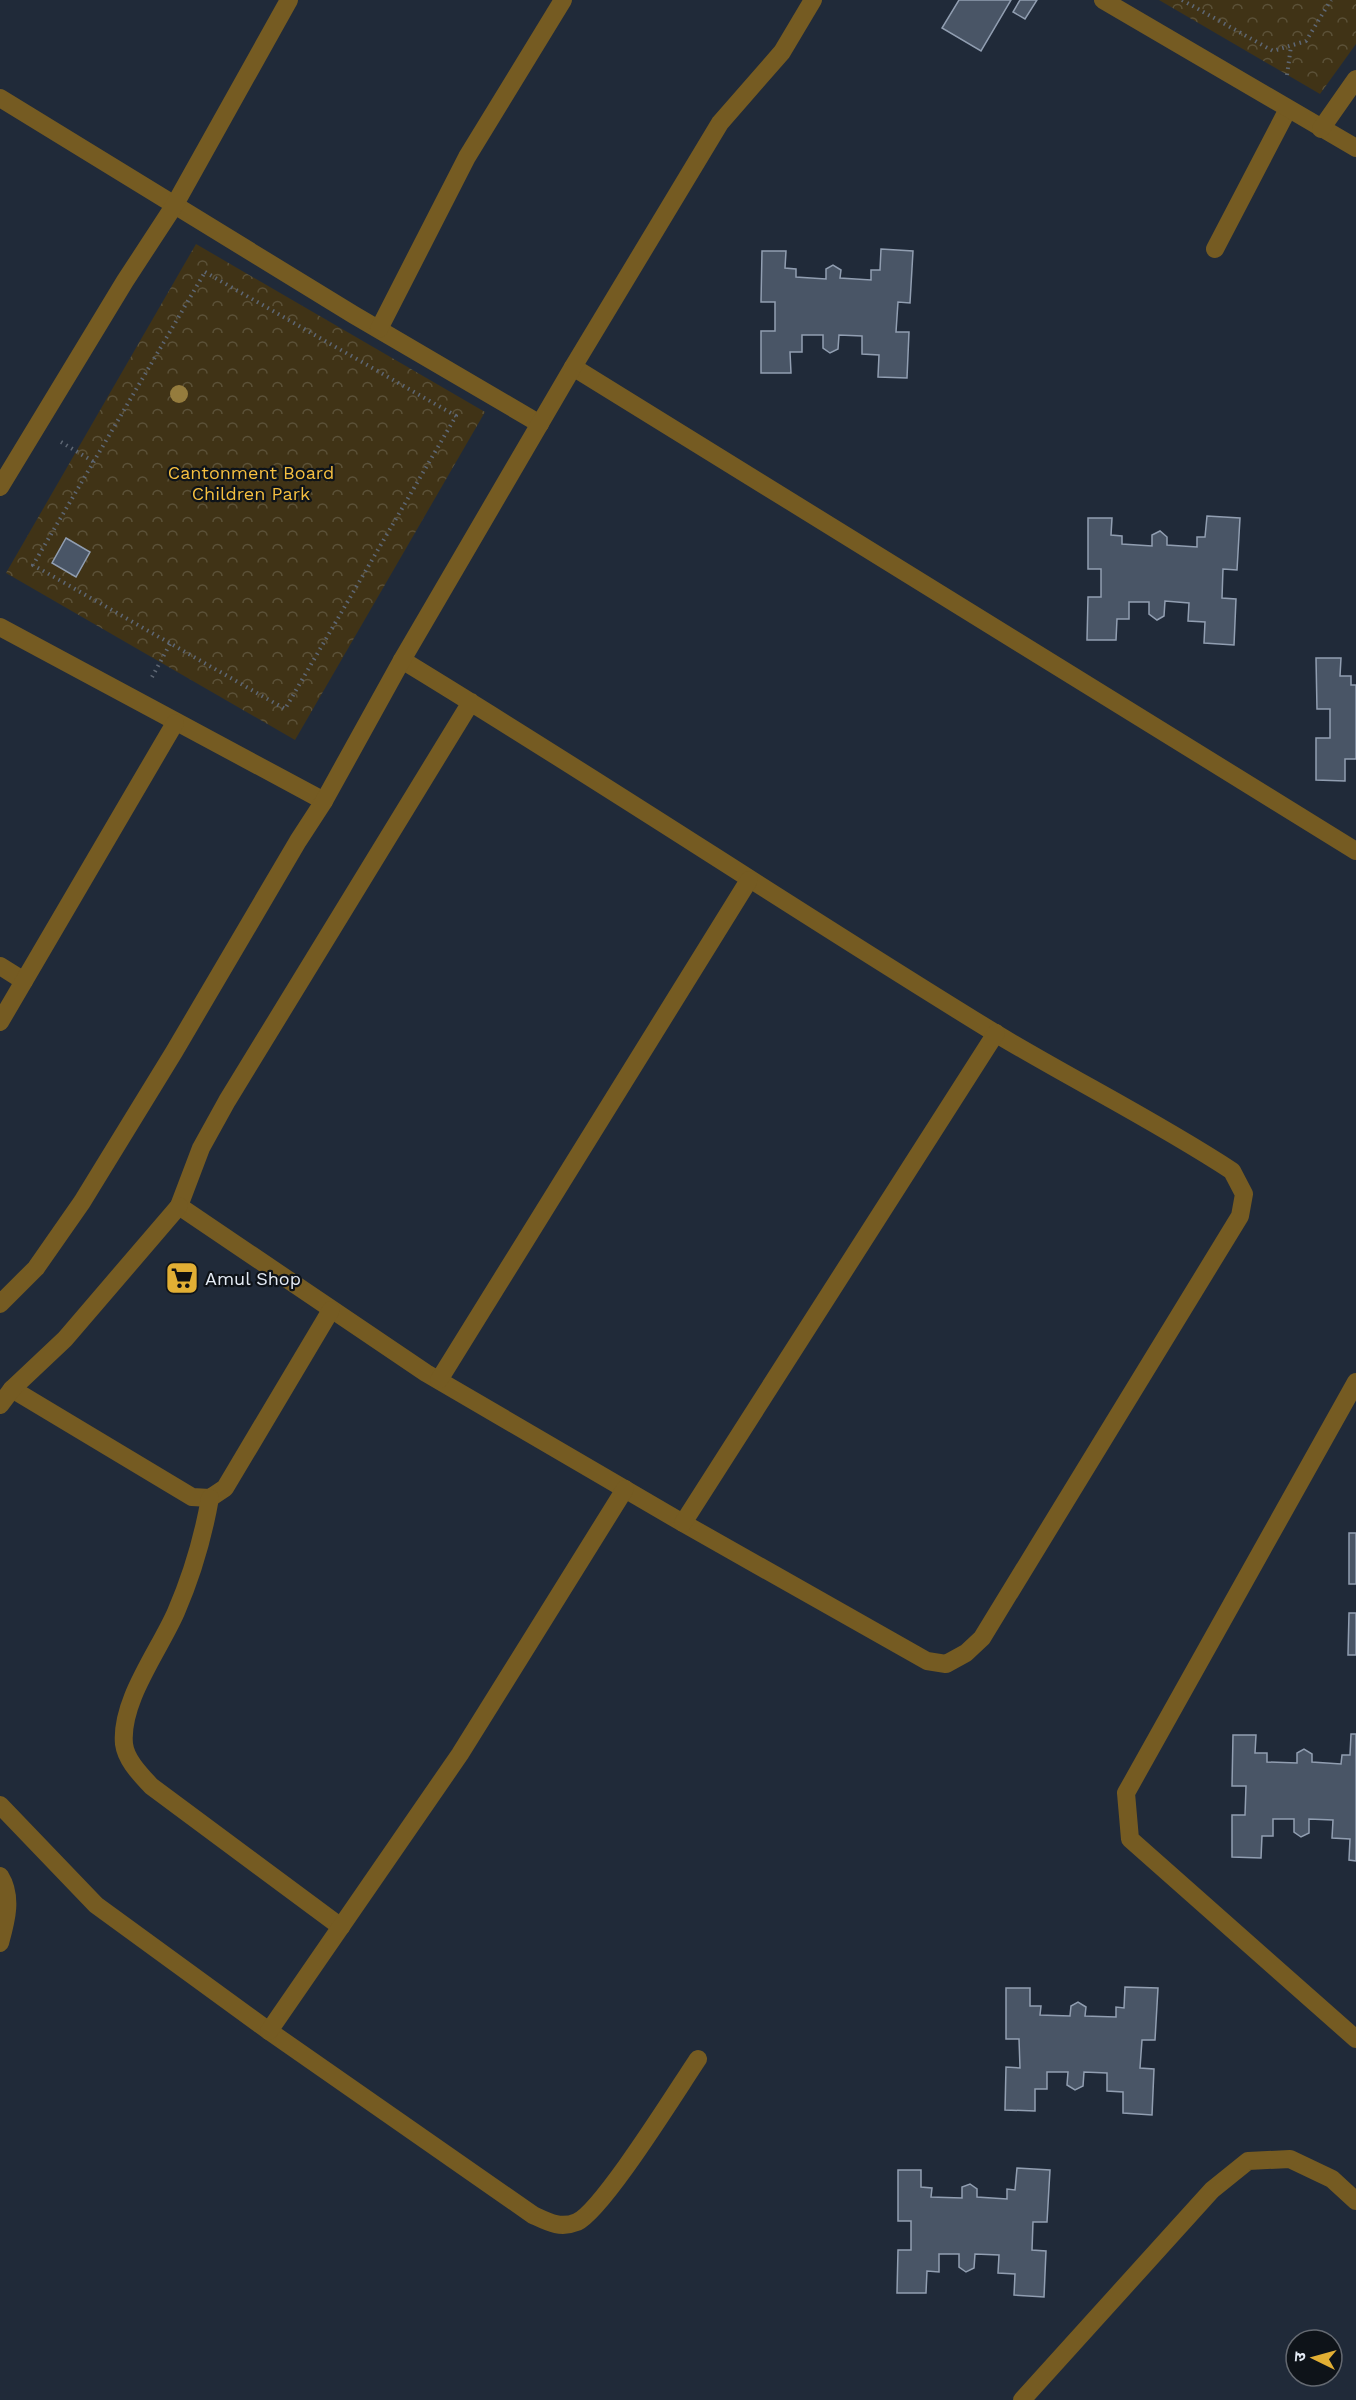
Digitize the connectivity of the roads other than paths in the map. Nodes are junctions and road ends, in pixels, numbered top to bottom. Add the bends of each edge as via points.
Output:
1 (289, 0) edge
2 (563, 0) edge
3 (813, 0) edge
4 (1103, 0) edge
5 (1356, 80) edge
6 (0, 98) edge
7 (1288, 109) junction
8 (1321, 129) junction
9 (1356, 148) edge
10 (174, 206) junction
11 (1215, 249) dead end
12 (379, 329) junction
13 (573, 367) junction
14 (540, 424) junction
15 (0, 487) edge
16 (0, 627) edge
17 (402, 660) junction
18 (471, 702) junction
19 (175, 723) junction
20 (324, 801) junction
21 (1356, 850) edge
22 (749, 880) junction
23 (0, 966) edge
24 (24, 981) junction
25 (0, 1022) edge
26 (996, 1033) junction
27 (178, 1206) junction
28 (0, 1304) edge
29 (331, 1310) junction
30 (439, 1380) junction
31 (1356, 1382) edge
32 (12, 1389) junction
33 (0, 1405) edge
34 (625, 1489) junction
35 (210, 1498) junction
36 (683, 1523) junction
37 (0, 1804) edge
38 (0, 1876) edge
39 (341, 1927) junction
40 (0, 1943) edge
41 (269, 2031) junction
42 (1356, 2039) edge
43 (698, 2059) dead end
44 (1356, 2201) edge
45 (1022, 2400) edge

1 - 10 street
2 - 12 street via 467,157
3 - 13 street via 782,52 720,123
4 - 7 street
5 - 8 street
6 - 10 street
7 - 8 street
7 - 11 street
8 - 9 street
10 - 12 street
10 - 15 street
12 - 14 street
13 - 14 street
13 - 21 street
14 - 17 street
16 - 19 street
17 - 18 street
17 - 20 street
18 - 22 street
18 - 27 street via 227,1101 201,1148
19 - 20 street
19 - 24 street
20 - 28 street via 82,1202 36,1268
22 - 26 street
22 - 30 street
23 - 24 street
24 - 25 street
26 - 36 street
26 - 36 street via 1213,1158 1232,1171 1244,1194 1240,1216 982,1638 946,1664 927,1661
27 - 29 street
27 - 32 street via 65,1339
29 - 30 street
29 - 35 street via 225,1488
30 - 34 street
31 - 42 street via 1126,1792 1130,1839
32 - 33 street
32 - 35 street via 192,1497
34 - 36 street
34 - 39 street via 460,1754
35 - 39 street via 191,1576 134,1694 124,1724 124,1746 133,1765 151,1786
37 - 41 street via 96,1905
38 - 40 street via 8,1901
39 - 41 street
41 - 43 street via 533,2215 555,2225 578,2222 603,2199
44 - 45 street via 1332,2179 1290,2159 1248,2161 1212,2190

